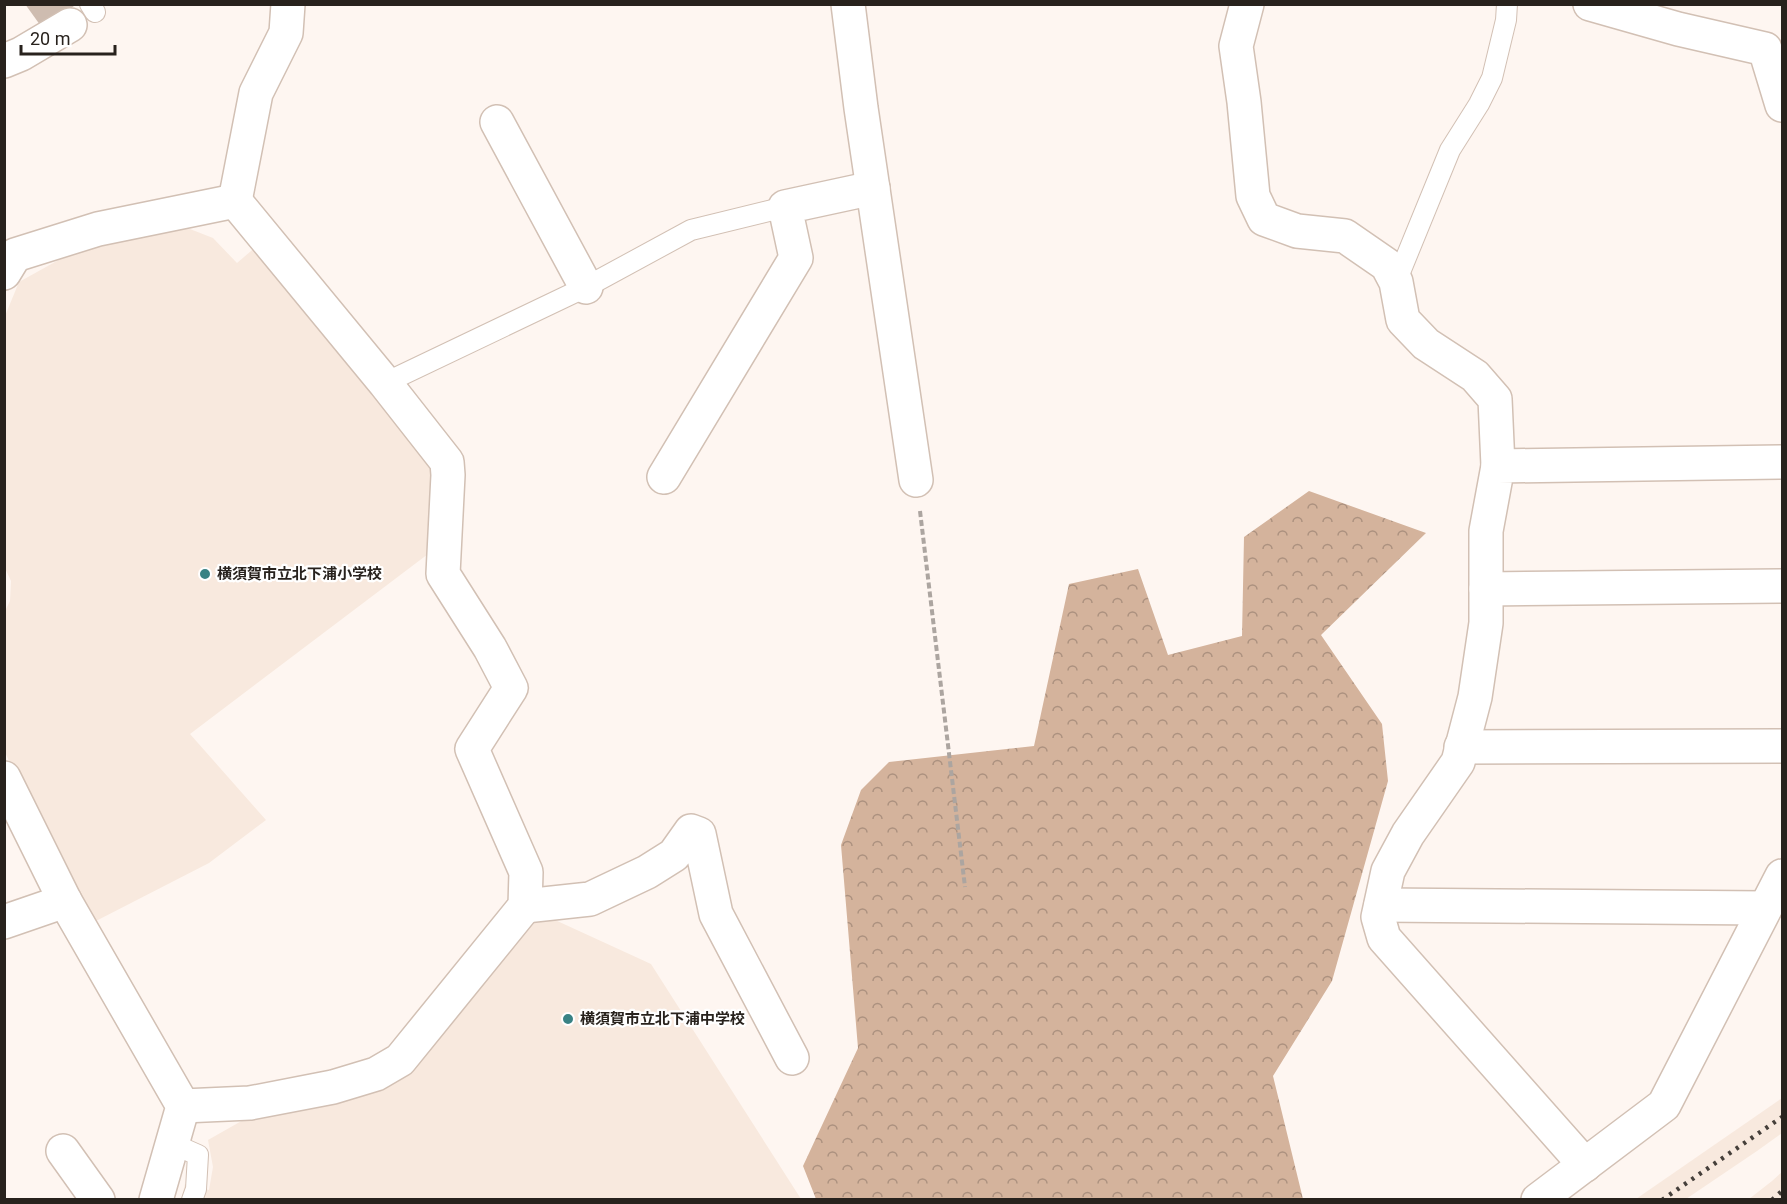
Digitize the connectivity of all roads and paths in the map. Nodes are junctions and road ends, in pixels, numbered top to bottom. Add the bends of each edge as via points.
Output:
1 (288, 4) edge
2 (848, 4) edge
3 (1246, 4) edge
4 (1506, 4) edge
5 (1590, 4) edge
6 (85, 14) edge
7 (4, 61) edge
8 (1782, 105) edge
9 (497, 122) dead end
10 (873, 188) junction
11 (235, 201) junction
12 (785, 207) junction
13 (8, 256) edge
14 (1396, 282) junction
15 (586, 287) junction
16 (385, 383) junction
17 (1782, 462) edge
18 (1498, 466) junction
19 (664, 477) dead end
20 (916, 478) joint
21 (1782, 586) edge
22 (1486, 589) junction
23 (1782, 746) edge
24 (1461, 747) junction
25 (4, 778) edge
26 (1782, 876) edge
27 (964, 887) dead end
28 (65, 901) junction
29 (1381, 905) junction
30 (525, 906) junction
31 (1765, 908) junction
32 (4, 922) edge
33 (792, 1058) dead end
34 (183, 1106) junction
35 (173, 1144) junction
36 (63, 1150) dead end
37 (1585, 1165) junction
38 (98, 1200) edge
39 (156, 1200) edge
40 (192, 1200) edge
41 (1538, 1200) edge

1 - 11 street via 286,33 256,93
2 - 10 street
3 - 14 street via 1236,46 1254,196 1264,219 1297,231 1345,236 1387,265
4 - 14 lane via 1492,78 1450,150
5 - 8 street via 1765,49
6 - 7 street
9 - 15 street
10 - 12 street
10 - 20 street
11 - 13 street via 99,229
11 - 16 street
12 - 15 lane via 691,230
12 - 19 street via 796,258
14 - 18 street via 1403,320 1426,344 1475,376 1496,399
15 - 16 lane
16 - 30 street via 447,462 443,574 511,688 472,749 526,872
17 - 18 street
18 - 22 street via 1486,531
20 - 27 path
21 - 22 street
22 - 24 street via 1486,623 1475,697
23 - 24 street
24 - 29 street via 1458,762 1408,834 1388,871
25 - 28 street
26 - 31 street
28 - 32 street
28 - 34 street
29 - 31 street
29 - 37 street via 1378,917 1384,938
30 - 33 street via 590,899 674,855 691,831 699,834 716,914
30 - 34 street via 400,1060 376,1074 333,1087 250,1103
31 - 37 street via 1664,1105
34 - 35 street
35 - 39 street
35 - 40 lane via 198,1155
36 - 38 street
37 - 41 street

